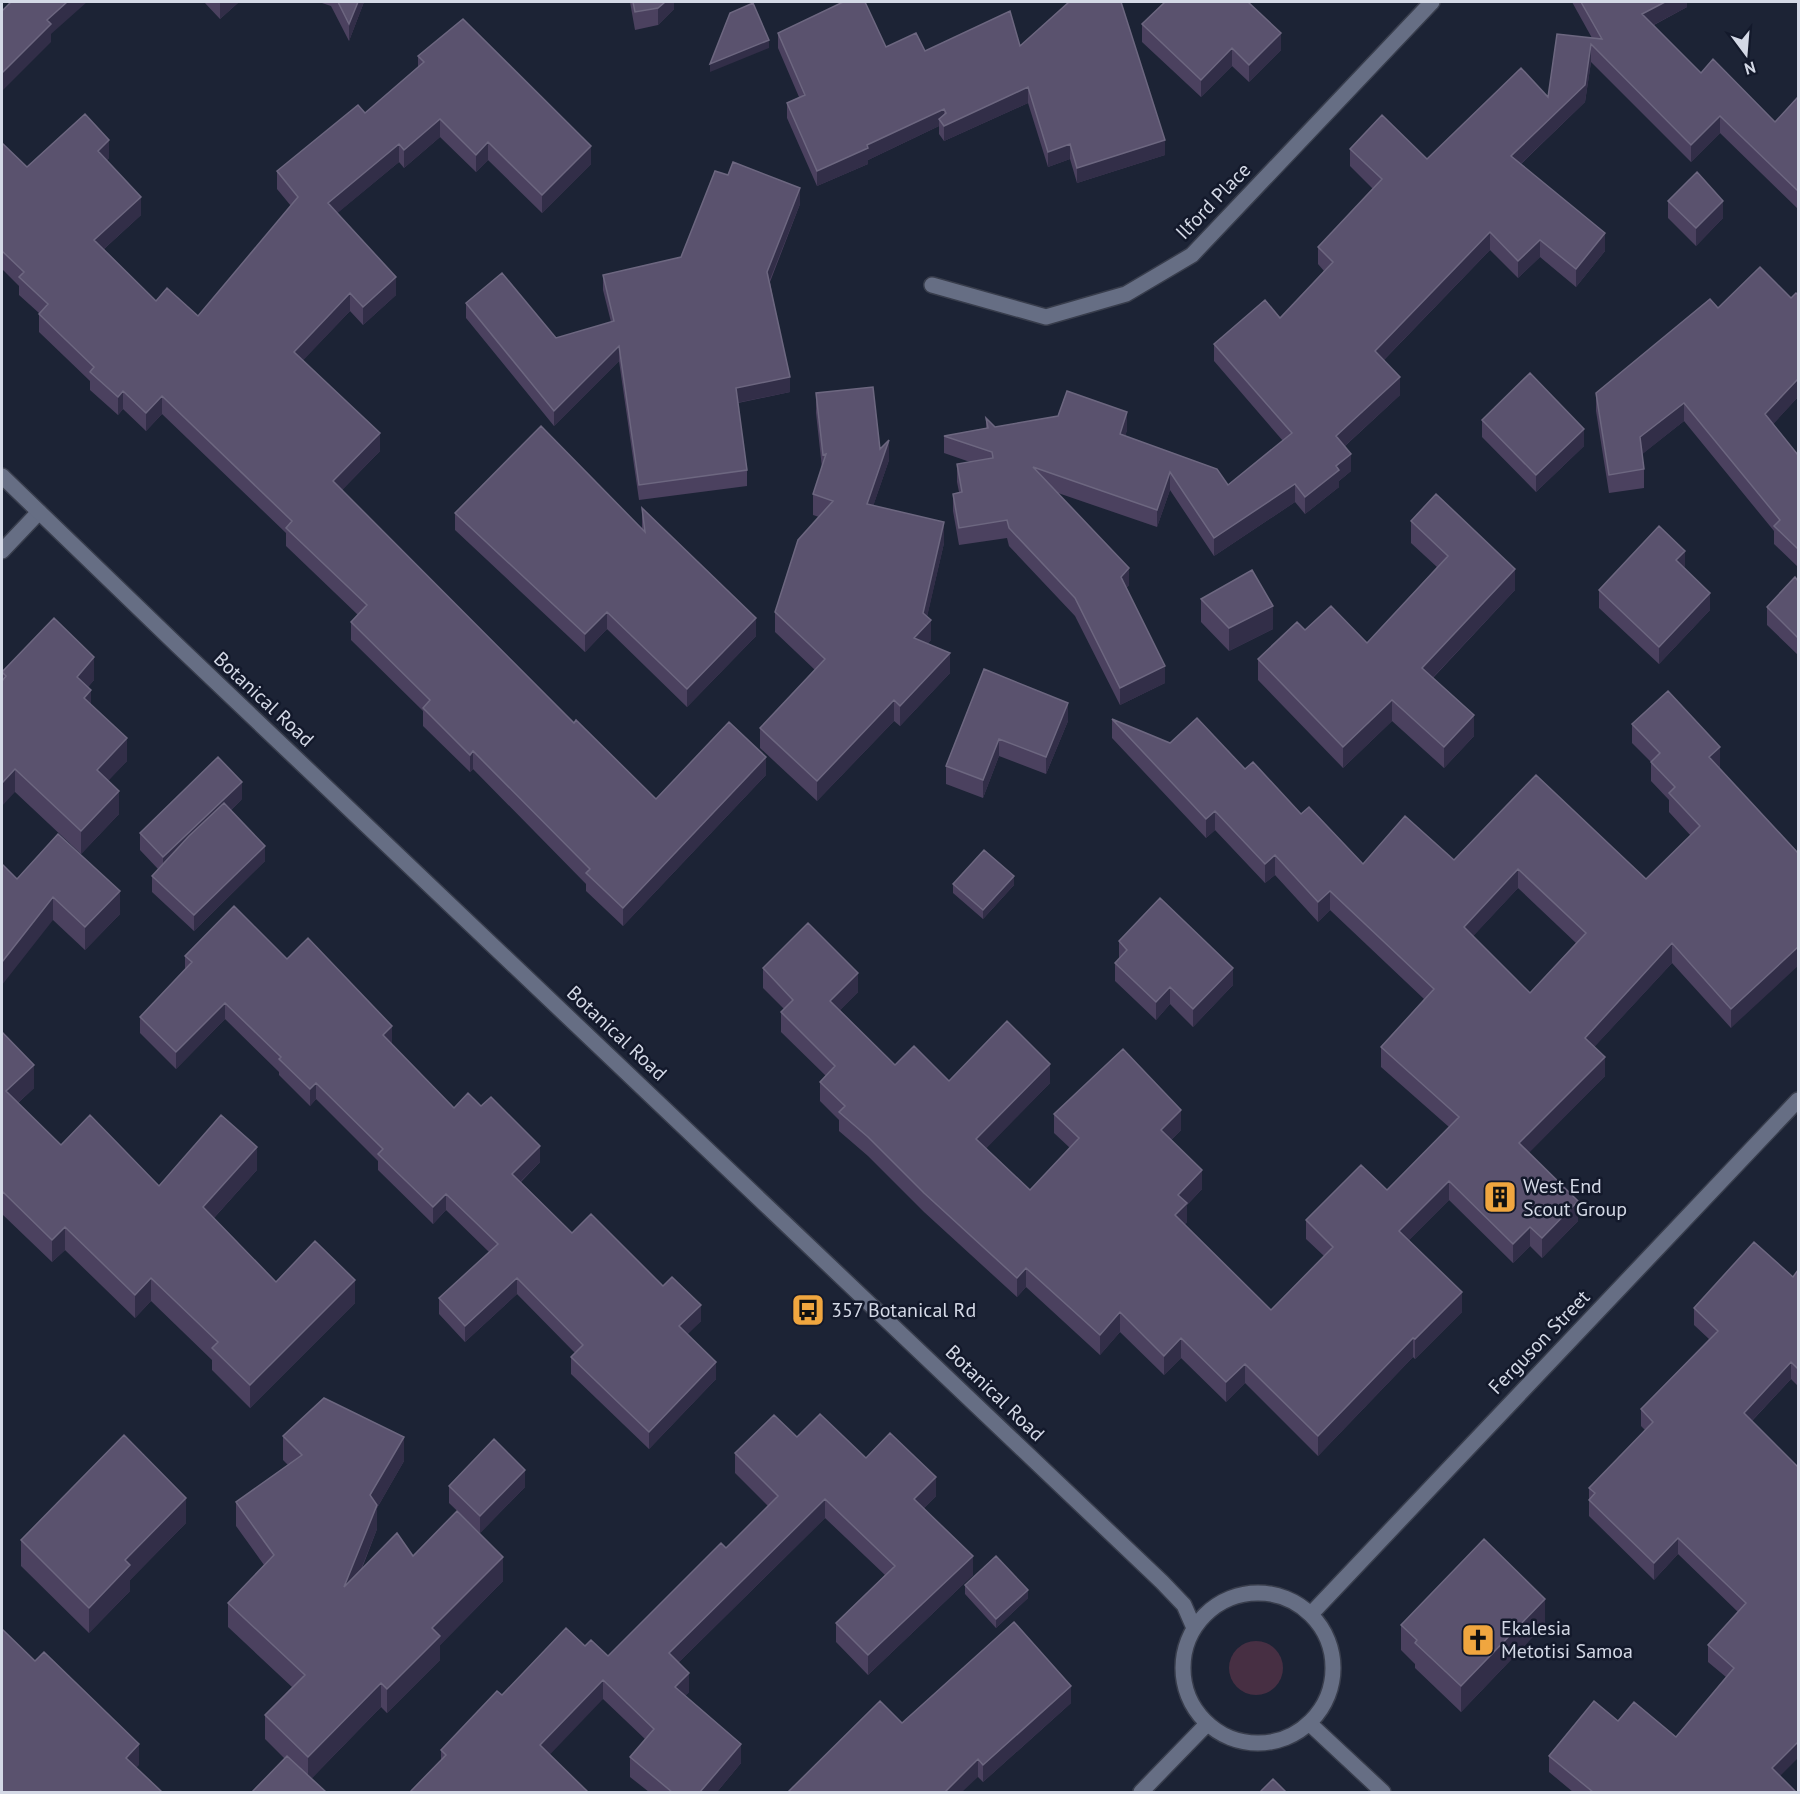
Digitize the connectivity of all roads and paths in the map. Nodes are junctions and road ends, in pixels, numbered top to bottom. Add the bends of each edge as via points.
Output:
1 (1432, 2) edge
2 (932, 285) dead end
3 (2, 476) edge
4 (39, 512) junction
5 (2, 551) edge
6 (1798, 1100) edge
7 (1311, 1614) junction
8 (1194, 1628) junction
9 (1309, 1723) junction
10 (1207, 1724) junction
11 (1141, 1792) edge
12 (1383, 1792) edge

1 - 2 main road, Ilford Place via 1192,255 1126,294 1046,316
3 - 4 main road, Botanical Road
4 - 5 main road
4 - 8 main road, Botanical Road via 1162,1581 1184,1605
6 - 7 main road, Ferguson Street
7 - 8 main road via 1293,1601 1272,1594 1249,1593 1227,1599
7 - 9 main road via 1324,1631 1333,1669 1322,1708
8 - 10 main road via 1185,1647 1182,1668 1185,1689
9 - 10 main road via 1291,1736 1269,1743 1247,1743 1226,1737
9 - 12 main road
10 - 11 main road

